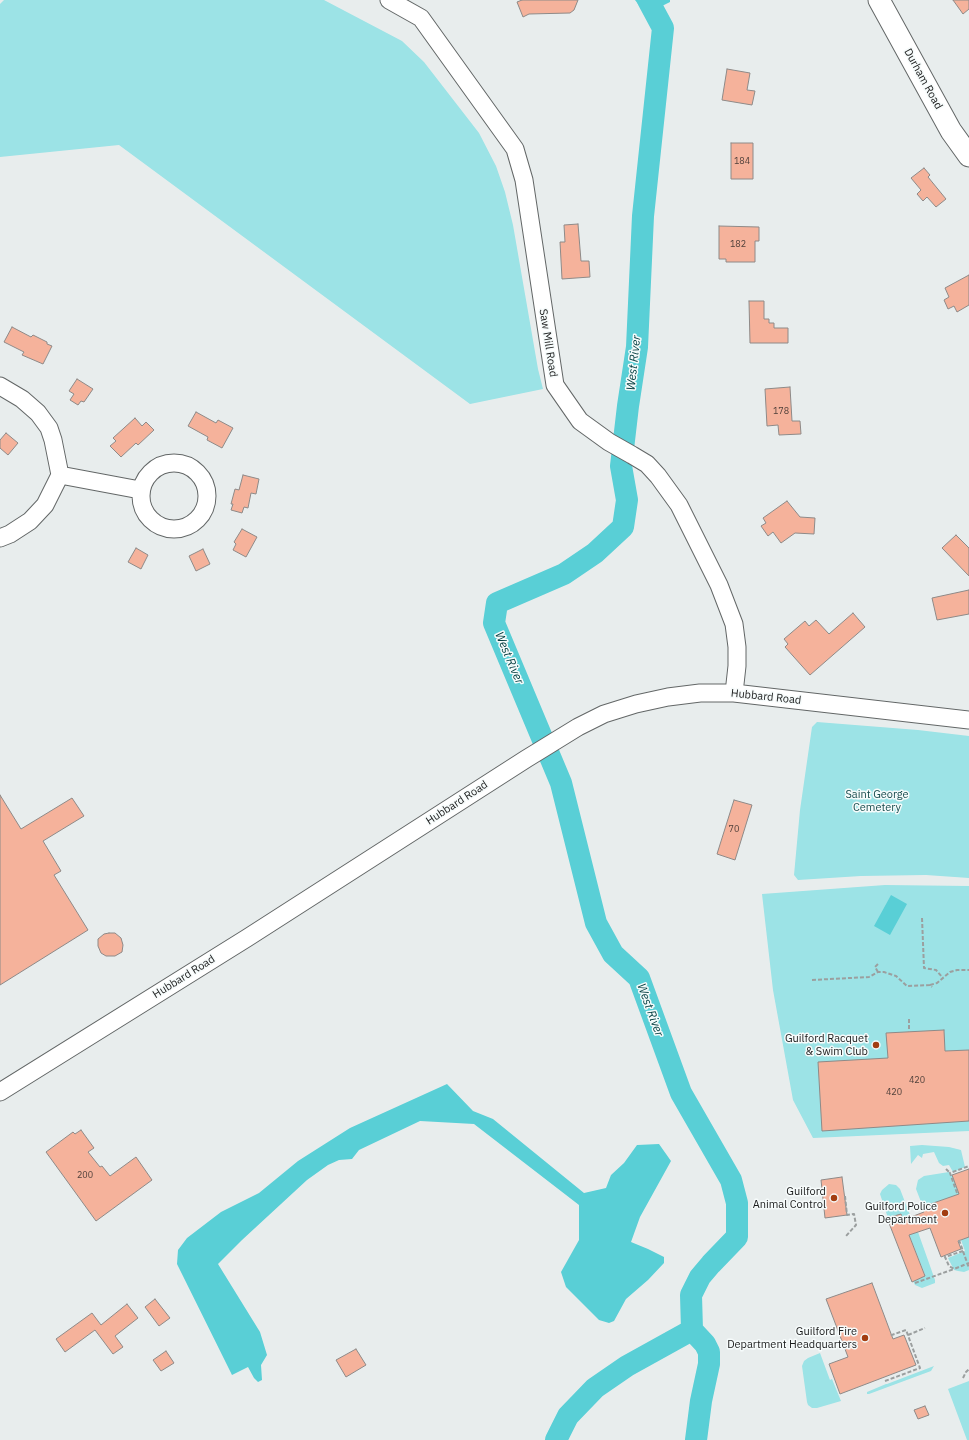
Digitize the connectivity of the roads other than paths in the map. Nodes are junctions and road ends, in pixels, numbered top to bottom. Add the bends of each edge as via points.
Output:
1 (389, 0) edge
2 (879, 0) edge
3 (969, 156) edge
4 (0, 386) edge
5 (60, 475) junction
6 (140, 490) dead end
7 (0, 538) edge
8 (734, 693) junction
9 (969, 720) edge
10 (0, 1092) edge

1 - 8 street, Saw Mill Road via 421,18 515,149 524,180 555,385 580,421 609,442 647,464 679,505 728,604 734,624 737,645
2 - 3 main road, Durham Road via 951,130
4 - 5 street via 22,399 38,413 49,428
5 - 6 street
5 - 7 street via 45,505 30,521
8 - 9 street, Hubbard Road
8 - 10 street, Hubbard Road via 700,693 668,697 604,714 578,727

